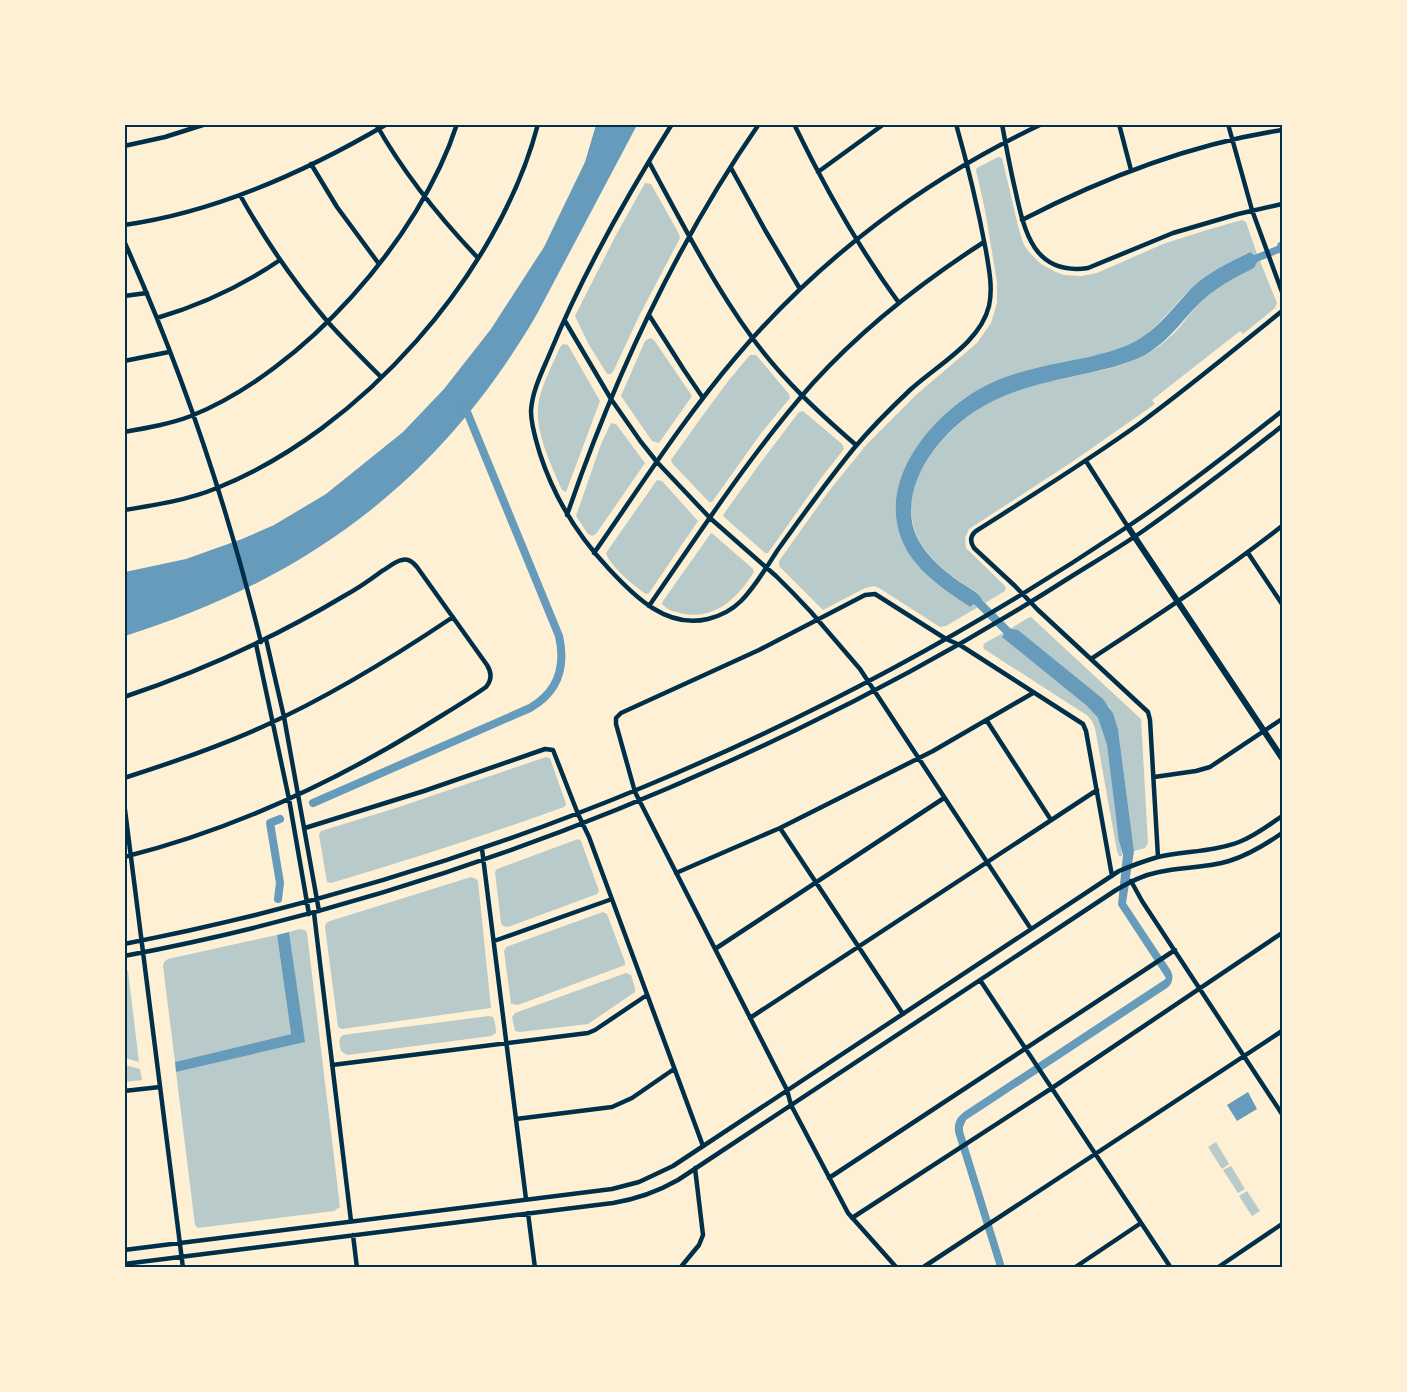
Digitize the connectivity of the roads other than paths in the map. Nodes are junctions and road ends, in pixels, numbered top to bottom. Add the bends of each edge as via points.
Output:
1 (206, 124) edge
2 (387, 124) edge
3 (457, 124) edge
4 (538, 124) edge
5 (672, 124) edge
6 (759, 124) edge
7 (794, 124) edge
8 (956, 124) edge
9 (1002, 124) edge
10 (1042, 124) edge
11 (1119, 124) edge
12 (1228, 124) edge
13 (882, 125) edge
14 (378, 127) edge
15 (1282, 130) edge
16 (1231, 139) junction
17 (1005, 142) junction
18 (124, 146) edge
19 (649, 162) junction
20 (967, 163) junction
21 (311, 164) junction
22 (731, 168) junction
23 (1131, 170) junction
24 (818, 172) junction
25 (240, 195) junction
26 (425, 197) junction
27 (1282, 204) edge
28 (1252, 210) junction
29 (1022, 220) junction
30 (124, 225) edge
31 (690, 236) junction
32 (856, 239) junction
33 (124, 241) edge
34 (984, 242) junction
35 (478, 258) junction
36 (280, 260) junction
37 (379, 264) junction
38 (800, 289) junction
39 (1282, 292) edge
40 (147, 293) junction
41 (124, 296) edge
42 (898, 303) junction
43 (1282, 311) edge
44 (649, 315) junction
45 (157, 318) junction
46 (564, 320) junction
47 (327, 321) junction
48 (752, 338) junction
49 (169, 352) junction
50 (124, 362) edge
51 (381, 378) junction
52 (802, 396) junction
53 (703, 398) junction
54 (611, 399) junction
55 (1282, 411) edge
56 (193, 415) junction
57 (1282, 426) edge
58 (124, 432) edge
59 (856, 445) junction
60 (1086, 461) junction
61 (657, 462) junction
62 (217, 488) junction
63 (124, 510) edge
64 (567, 515) junction
65 (710, 518) junction
66 (1282, 526) edge
67 (1128, 527) junction
68 (1135, 536) junction
69 (594, 553) junction
70 (1248, 553) junction
71 (766, 567) junction
72 (1023, 594) junction
73 (1178, 602) junction
74 (1030, 603) junction
75 (1282, 604) edge
76 (649, 606) junction
77 (453, 617) junction
78 (818, 620) junction
79 (946, 639) junction
80 (261, 642) junction
81 (960, 645) junction
82 (1091, 659) junction
83 (869, 681) junction
84 (875, 691) junction
85 (1033, 693) junction
86 (124, 697) edge
87 (284, 717) junction
88 (1282, 719) edge
89 (987, 721) junction
90 (274, 722) junction
91 (1265, 731) junction
92 (919, 758) junction
93 (1282, 758) edge
94 (124, 777) edge
95 (1154, 777) junction
96 (1097, 790) junction
97 (635, 792) junction
98 (299, 795) junction
99 (945, 798) junction
100 (289, 799) junction
101 (640, 801) junction
102 (124, 802) edge
103 (578, 814) junction
104 (1282, 816) edge
105 (1051, 820) junction
106 (583, 824) junction
107 (305, 828) junction
108 (780, 828) junction
109 (1282, 833) edge
110 (482, 849) junction
111 (131, 856) junction
112 (124, 857) edge
113 (1158, 857) junction
114 (483, 860) junction
115 (987, 862) junction
116 (676, 873) junction
117 (1112, 876) junction
118 (1131, 881) junction
119 (816, 882) junction
120 (612, 899) junction
121 (317, 900) junction
122 (307, 903) junction
123 (314, 913) junction
124 (1032, 929) junction
125 (1282, 933) edge
126 (141, 941) junction
127 (494, 941) junction
128 (124, 944) edge
129 (859, 947) junction
130 (715, 949) junction
131 (1174, 950) junction
132 (143, 952) junction
133 (124, 956) edge
134 (980, 980) junction
135 (1200, 988) junction
136 (647, 995) junction
137 (903, 1014) junction
138 (750, 1018) junction
139 (1282, 1030) edge
140 (506, 1043) junction
141 (1026, 1048) junction
142 (1244, 1056) junction
143 (333, 1065) junction
144 (674, 1069) junction
145 (160, 1087) junction
146 (1052, 1088) junction
147 (787, 1090) junction
148 (124, 1091) edge
149 (791, 1105) junction
150 (1282, 1114) edge
151 (516, 1119) junction
152 (703, 1146) junction
153 (1096, 1154) junction
154 (695, 1168) junction
155 (828, 1178) junction
156 (526, 1199) junction
157 (528, 1213) junction
158 (852, 1218) junction
159 (351, 1221) junction
160 (1141, 1223) junction
161 (1282, 1224) edge
162 (353, 1235) junction
163 (180, 1243) junction
164 (124, 1250) edge
165 (181, 1257) junction
166 (124, 1264) edge
167 (183, 1268) edge
168 (357, 1268) edge
169 (536, 1268) edge
170 (680, 1268) edge
171 (897, 1268) edge
172 (922, 1268) edge
173 (1074, 1268) edge
174 (1171, 1268) edge
175 (1216, 1268) edge

1 - 18 street
2 - 14 street
3 - 26 street
4 - 35 street via 515,189
5 - 19 street
6 - 22 street
7 - 24 street
8 - 20 street
9 - 17 street
10 - 17 street
11 - 23 street
12 - 16 street
13 - 24 street
14 - 21 street
14 - 26 street
15 - 16 street
16 - 23 street
16 - 28 street
17 - 20 street
17 - 29 street
19 - 31 street
19 - 46 street
20 - 32 street
20 - 34 street
21 - 25 street
21 - 37 street
22 - 31 street
22 - 38 street
23 - 29 street
24 - 32 street
25 - 30 street via 184,213
25 - 36 street
26 - 35 street
26 - 37 street
27 - 28 street
28 - 29 street via 1173,232 1081,269 1059,266 1042,256 1029,240
28 - 39 street
31 - 44 street
31 - 48 street
32 - 38 street
32 - 42 street
33 - 40 street
34 - 42 street
34 - 59 street via 991,294 981,326
35 - 51 street via 430,324
36 - 45 street via 226,292
36 - 47 street
37 - 47 street
38 - 48 street
40 - 41 street
40 - 45 street
42 - 52 street
43 - 60 street via 1192,384
44 - 53 street
44 - 54 street
45 - 49 street
46 - 54 street
46 - 64 street via 536,388 531,412 542,460
47 - 51 street
47 - 56 street via 263,375
48 - 52 street
48 - 53 street
49 - 50 street
49 - 56 street
51 - 62 street via 304,440 266,465
52 - 59 street
52 - 65 street
53 - 61 street
54 - 61 street
54 - 64 street
55 - 67 street
56 - 58 street
56 - 62 street
57 - 68 street
59 - 71 street
60 - 67 street
60 - 72 street via 972,536 974,548
61 - 65 street
61 - 69 street
62 - 63 street
62 - 80 street
64 - 69 street
65 - 71 street
65 - 76 street
66 - 70 street
67 - 68 street
67 - 72 street
68 - 73 street
68 - 74 street
69 - 76 street
70 - 73 street
70 - 75 street
71 - 76 street via 741,601 718,616 700,621 679,620
71 - 78 street
72 - 74 street
72 - 79 street
73 - 82 street
73 - 91 street
74 - 81 street
74 - 82 street
77 - 80 street via 417,567 404,559
77 - 87 street via 382,663
77 - 98 street via 489,668 489,684 399,742
78 - 79 street via 875,594
78 - 83 street
78 - 97 street via 618,715 616,724
79 - 81 street
79 - 83 street
80 - 86 street
80 - 87 street
80 - 90 street
81 - 84 street
81 - 85 street
82 - 95 street via 1148,712
83 - 84 street
83 - 97 street via 744,744
84 - 92 street
84 - 101 street
85 - 89 street
85 - 96 street via 1084,726
87 - 90 street
87 - 98 street
88 - 91 street
89 - 92 street
89 - 105 street
90 - 94 street
90 - 100 street
91 - 93 street
91 - 95 street via 1206,769
92 - 99 street
92 - 108 street
95 - 113 street
96 - 105 street
96 - 117 street
97 - 101 street
97 - 103 street
98 - 100 street
98 - 107 street
99 - 115 street
99 - 119 street
100 - 111 street
100 - 122 street
101 - 106 street
101 - 116 street
102 - 111 street
103 - 106 street
103 - 107 street via 555,752 548,748
103 - 110 street
104 - 113 street via 1239,842
105 - 115 street
106 - 114 street
106 - 120 street
107 - 121 street
108 - 116 street
108 - 119 street
109 - 118 street via 1252,853 1233,860 1159,872
110 - 114 street
110 - 121 street
111 - 112 street
111 - 126 street
113 - 117 street
114 - 123 street
114 - 127 street
115 - 124 street
115 - 129 street
116 - 130 street
117 - 124 street
118 - 131 street
118 - 134 street
119 - 129 street
119 - 130 street
120 - 127 street
120 - 136 street
121 - 122 street
121 - 123 street
122 - 123 street
122 - 126 street
123 - 132 street
123 - 143 street
124 - 137 street
125 - 135 street
126 - 128 street
126 - 132 street
127 - 140 street
129 - 137 street
129 - 138 street
130 - 138 street
131 - 135 street
131 - 141 street
132 - 133 street
132 - 145 street
134 - 141 street
134 - 149 street
135 - 142 street
135 - 146 street
136 - 140 street via 592,1031
136 - 144 street
137 - 147 street
138 - 147 street
139 - 142 street
140 - 143 street
140 - 151 street
141 - 146 street
141 - 155 street
142 - 150 street
142 - 153 street
143 - 159 street
144 - 151 street via 612,1107
144 - 152 street
145 - 148 street
145 - 163 street
146 - 153 street
146 - 158 street
147 - 149 street
147 - 152 street
149 - 154 street
149 - 155 street
151 - 156 street
152 - 156 street via 639,1182
153 - 160 street
153 - 172 street
154 - 157 street via 640,1197
154 - 170 street via 703,1235
155 - 158 street
156 - 159 street
157 - 162 street
157 - 169 street
158 - 171 street
159 - 163 street
160 - 173 street
160 - 174 street
161 - 175 street
162 - 165 street
162 - 168 street
163 - 164 street
163 - 165 street
165 - 166 street
165 - 167 street

